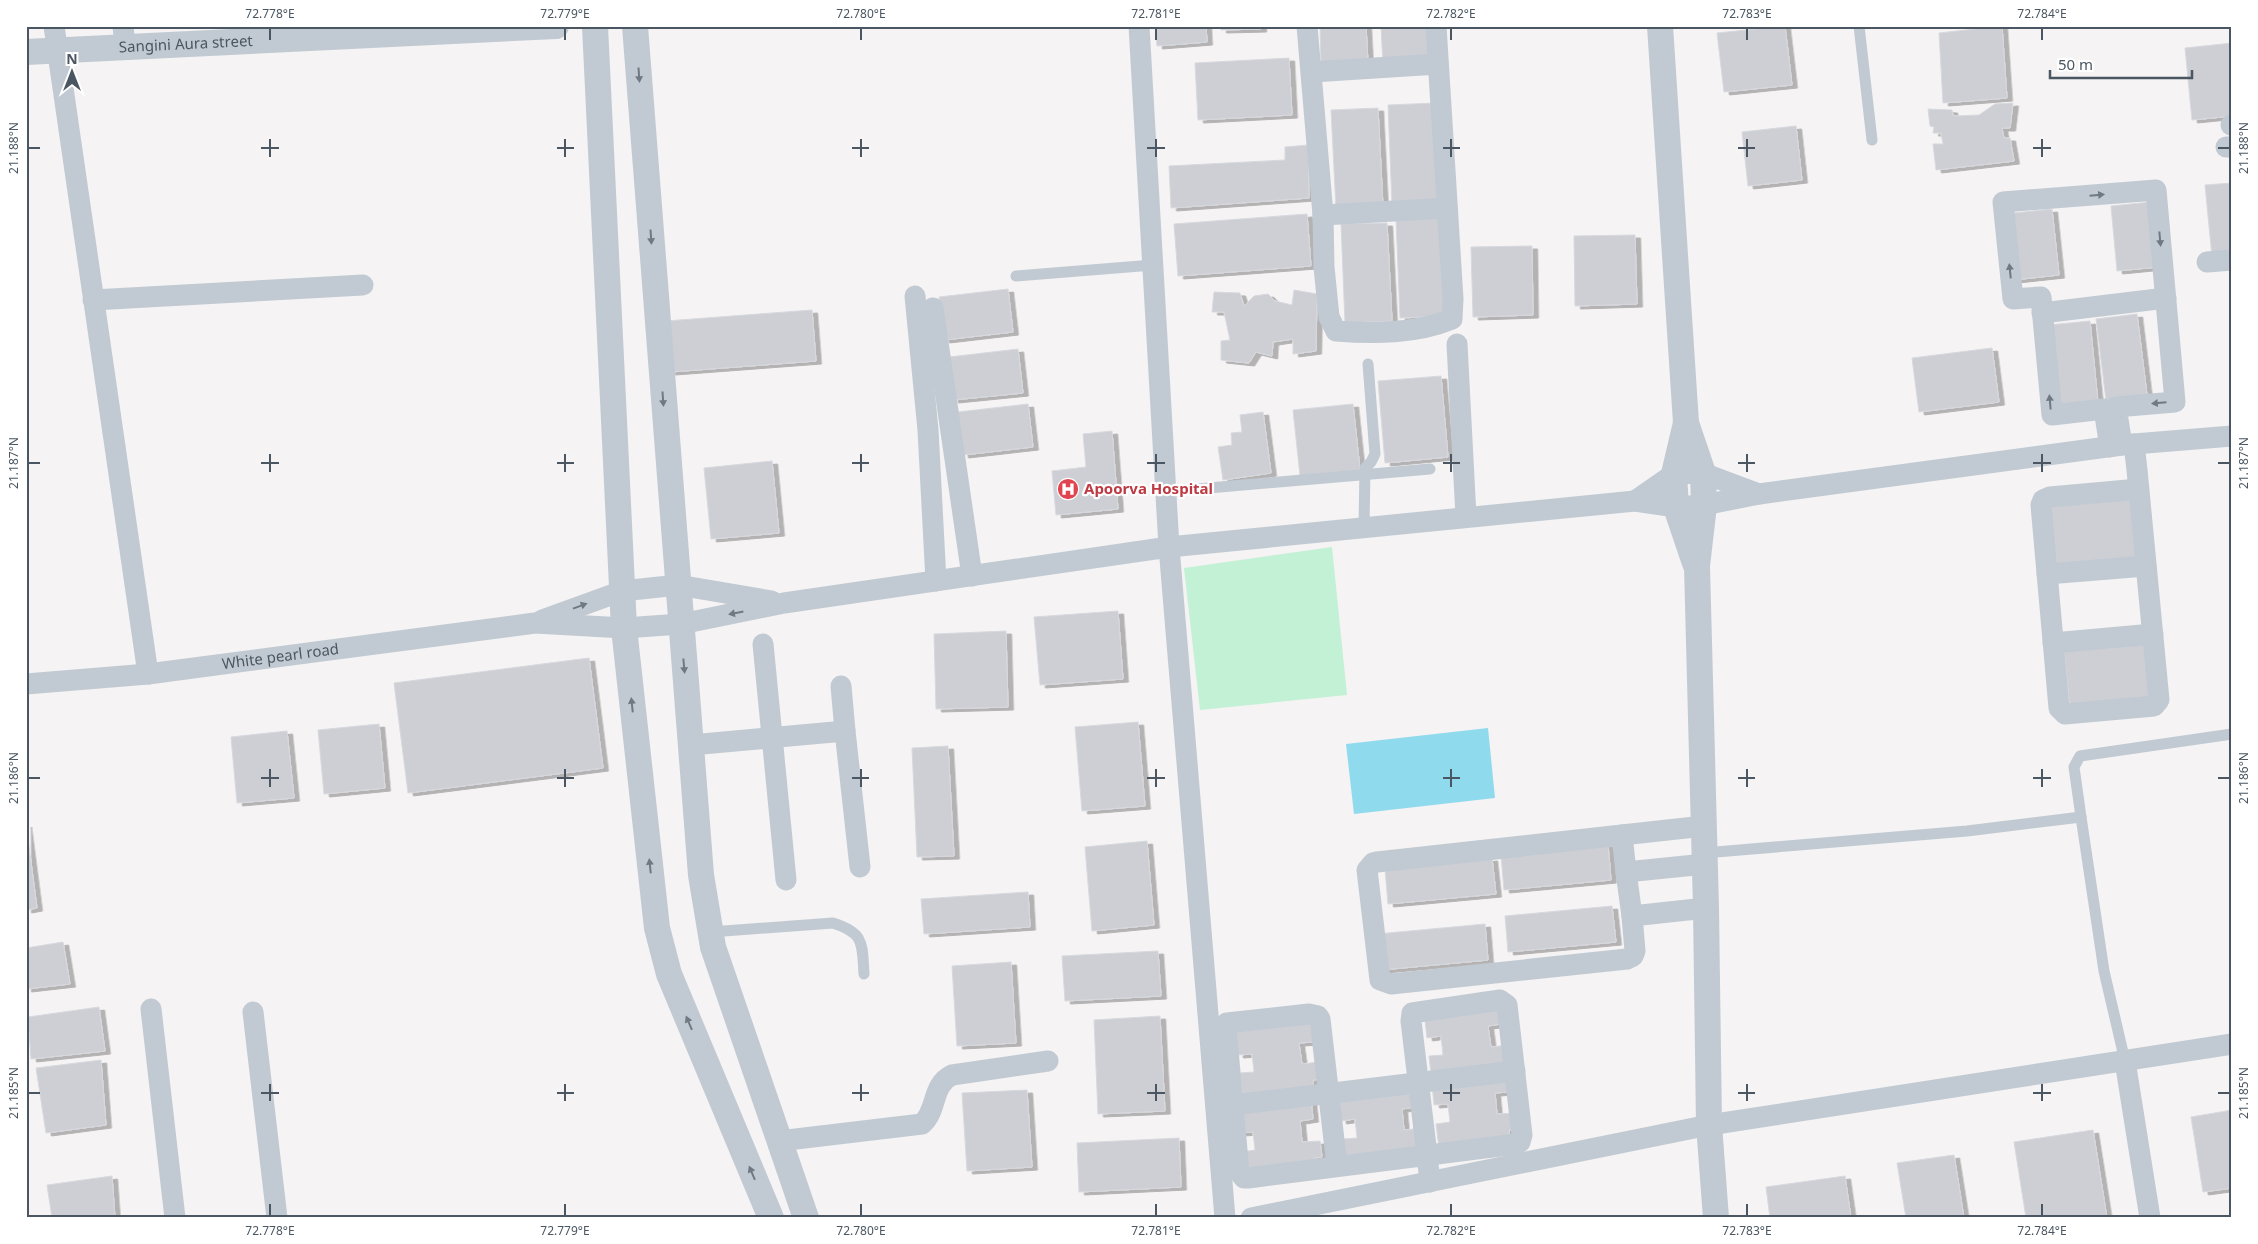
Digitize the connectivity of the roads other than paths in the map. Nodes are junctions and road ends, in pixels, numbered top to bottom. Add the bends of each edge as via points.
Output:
1 (556, 26) edge
2 (595, 26) edge
3 (635, 26) edge
4 (1139, 26) edge
5 (1307, 26) edge
6 (1436, 26) edge
7 (1660, 26) edge
8 (1859, 26) edge
9 (244, 33) edge
10 (124, 36) edge
11 (55, 38) edge
12 (26, 52) edge
13 (1438, 64) junction
14 (1312, 72) junction
15 (1872, 140) dead end
16 (1447, 208) junction
17 (1323, 215) junction
18 (2232, 260) edge
19 (2207, 262) dead end
20 (1153, 265) junction
21 (1016, 276) dead end
22 (363, 285) dead end
23 (915, 296) dead end
24 (2166, 298) junction
25 (93, 300) junction
26 (933, 308) dead end
27 (2042, 313) junction
28 (1457, 344) dead end
29 (1368, 364) dead end
30 (1686, 423) junction
31 (2112, 424) junction
32 (2232, 436) edge
33 (2122, 445) junction
34 (1430, 468) dead end
35 (1703, 473) junction
36 (1674, 474) junction
37 (1364, 475) junction
38 (1197, 489) dead end
39 (2139, 489) junction
40 (1759, 494) junction
41 (1635, 501) junction
42 (1704, 505) junction
43 (1676, 507) junction
44 (1466, 517) junction
45 (1364, 527) junction
46 (1169, 547) junction
47 (1696, 566) junction
48 (2146, 566) junction
49 (2047, 574) junction
50 (972, 576) junction
51 (936, 581) junction
52 (678, 585) junction
53 (622, 591) junction
54 (784, 603) junction
55 (534, 622) junction
56 (681, 624) junction
57 (624, 628) junction
58 (2153, 634) junction
59 (2053, 643) junction
60 (763, 644) dead end
61 (148, 674) junction
62 (26, 684) edge
63 (841, 686) dead end
64 (845, 732) junction
65 (2232, 734) edge
66 (771, 738) junction
67 (690, 745) junction
68 (2081, 817) junction
69 (1704, 826) junction
70 (1622, 835) junction
71 (1705, 859) junction
72 (860, 867) dead end
73 (1626, 872) junction
74 (786, 880) dead end
75 (1706, 908) junction
76 (1632, 916) junction
77 (711, 932) junction
78 (864, 974) dead end
79 (151, 1009) dead end
80 (253, 1012) dead end
81 (2232, 1044) edge
82 (1048, 1061) dead end
83 (2125, 1061) junction
84 (1515, 1071) junction
85 (1419, 1084) junction
86 (1329, 1094) junction
87 (1233, 1105) junction
88 (1709, 1126) junction
89 (779, 1141) junction
90 (1427, 1155) junction
91 (1337, 1166) junction
92 (1430, 1182) junction
93 (175, 1218) edge
94 (277, 1218) edge
95 (771, 1218) edge
96 (806, 1218) edge
97 (1225, 1218) edge
98 (1251, 1218) edge
99 (1716, 1218) edge
100 (2150, 1218) edge

1 - 9 street, Sangini Aura street
2 - 53 street
3 -> 52 street
4 - 20 street
5 - 14 street
6 - 13 street
7 - 30 street
8 - 15 lane
9 - 10 street, Sangini Aura street
10 - 11 street, Sangini Aura street
11 - 12 street, Sangini Aura street
11 - 25 street
13 - 14 street
13 - 16 street
14 - 17 street
16 - 17 street
16 - 17 street via 1452,319 1432,327 1368,333 1336,331 1329,317
18 - 19 street
20 - 21 lane
20 - 46 street
22 - 25 street
23 - 51 street via 928,430
24 - 27 street
27 -> 24 street via 2041,297 2012,299 2003,202 2156,190
24 -> 31 street via 2175,402 2116,407
25 - 61 street
26 - 50 street
31 -> 27 street via 2104,409 2052,415
28 - 44 street
29 - 37 lane via 1375,454
30 - 35 street
30 - 36 street
31 - 33 street
32 - 33 street
33 - 39 street
33 - 40 street
34 - 37 lane
35 - 36 street
35 - 40 street
35 - 42 street
36 - 41 street
36 - 43 street
37 - 38 lane
37 - 45 lane
39 - 48 street
39 - 49 street via 2050,496 2043,500
40 - 42 street
41 - 43 street
41 - 44 street
42 - 43 street
42 - 47 street
43 - 47 street
44 - 45 street
45 - 46 street
46 - 50 street
46 - 97 street
47 - 69 street
48 - 49 street
48 - 58 street
49 - 59 street
50 - 51 street
51 - 54 street
52 - 53 street
52 - 54 street
52 - 56 street
55 -> 53 street
53 - 57 street
54 -> 56 street
55 - 57 street
55 - 61 street, White pearl road
56 - 57 street
56 -> 67 street
95 -> 57 street via 669,974 656,928
58 - 59 street
58 - 59 street via 2159,700 2154,706 2065,714 2059,708
60 - 66 street
61 - 62 street, White pearl road
63 - 64 street
64 - 66 street
64 - 72 street
65 - 68 lane via 2080,756 2074,767
66 - 67 street
66 - 74 street
67 - 77 street via 701,875
68 - 71 lane
68 - 83 lane via 2104,972
69 - 70 street
69 - 71 street
70 - 73 street
70 - 76 street via 1372,863 1367,870 1380,980 1390,984 1627,958 1635,951
71 - 73 street
71 - 75 street
73 - 76 street
75 - 76 street
75 - 88 street
77 - 78 lane via 833,923 851,928 862,943
77 - 89 street via 713,947
79 - 93 street
80 - 94 street
81 - 83 street
82 - 89 street via 952,1075 944,1079 937,1088 929,1118 922,1124
83 - 88 street
83 - 100 street
84 - 85 street
84 - 85 street via 1505,1003 1500,1000 1412,1013
84 - 90 street via 1520,1142
85 - 86 street
85 - 90 street
86 - 87 street
86 - 87 street via 1320,1019 1309,1014 1226,1025
86 - 91 street
87 - 91 street via 1239,1172 1244,1178
88 - 92 street
88 - 99 street
89 - 96 street
90 - 91 street
90 - 92 street
92 - 98 street

